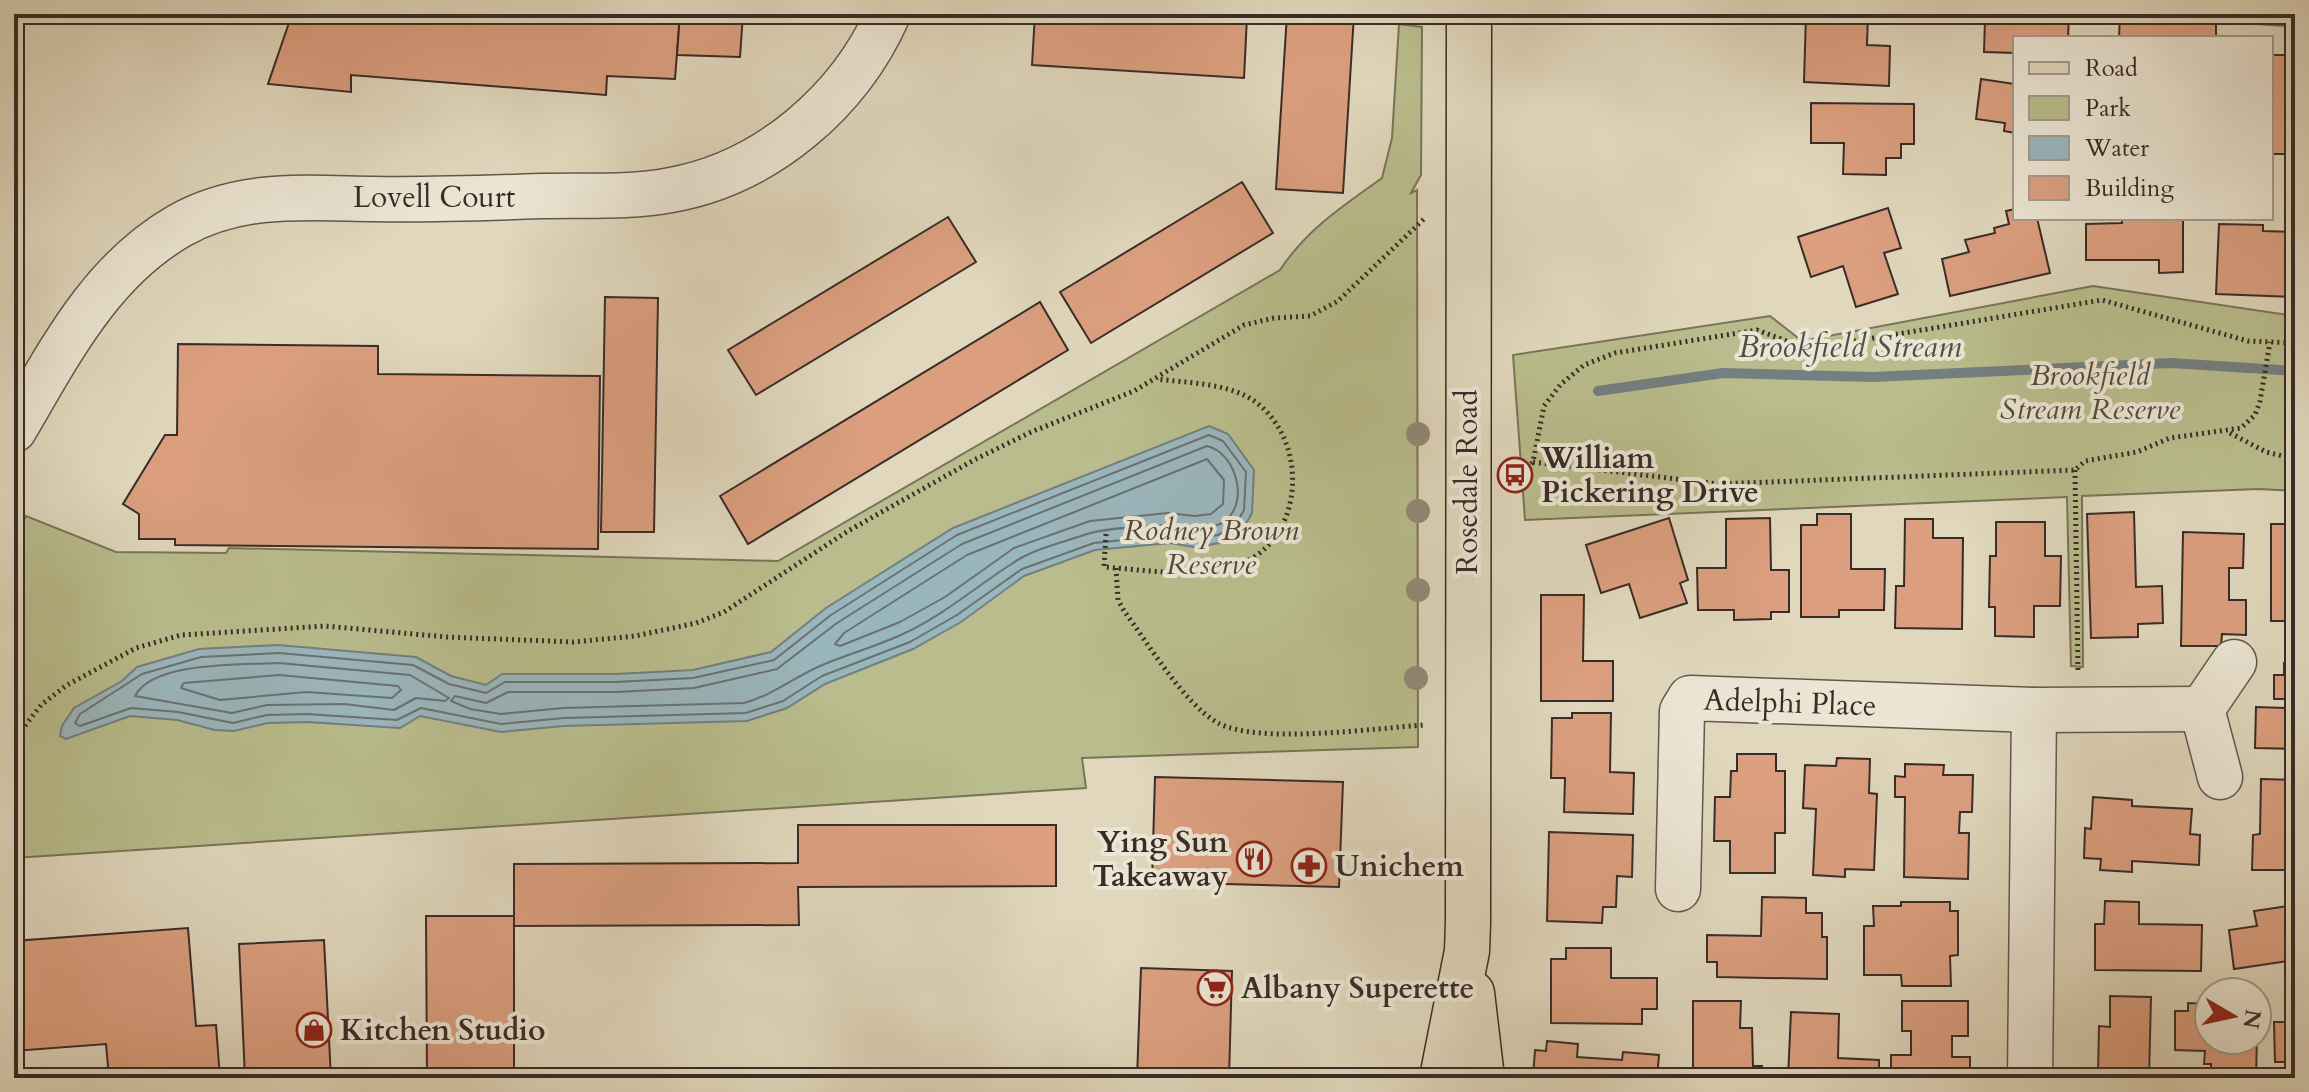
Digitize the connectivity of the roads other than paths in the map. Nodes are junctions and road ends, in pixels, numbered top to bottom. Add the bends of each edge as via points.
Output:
1 (888, 14) edge
2 (1469, 14) edge
3 (14, 430) edge
4 (2234, 662) dead end
5 (2202, 709) junction
6 (2034, 710) junction
7 (2220, 777) dead end
8 (1678, 889) dead end
9 (1467, 951) junction
10 (1442, 1078) edge
11 (1482, 1078) edge
12 (2030, 1078) edge

1 - 3 street, Lovell Court via 855,71 826,106 763,156 701,183 669,191 427,200 268,197 229,204 179,226 131,261 96,296
2 - 9 main road, Rosedale Road
4 - 5 street
5 - 6 street, Adelphi Place
5 - 7 street
6 - 8 street, Adelphi Place via 1690,698 1682,711
6 - 12 street
9 - 10 main road, Rosedale Road
9 - 11 main road, Rosedale Road

